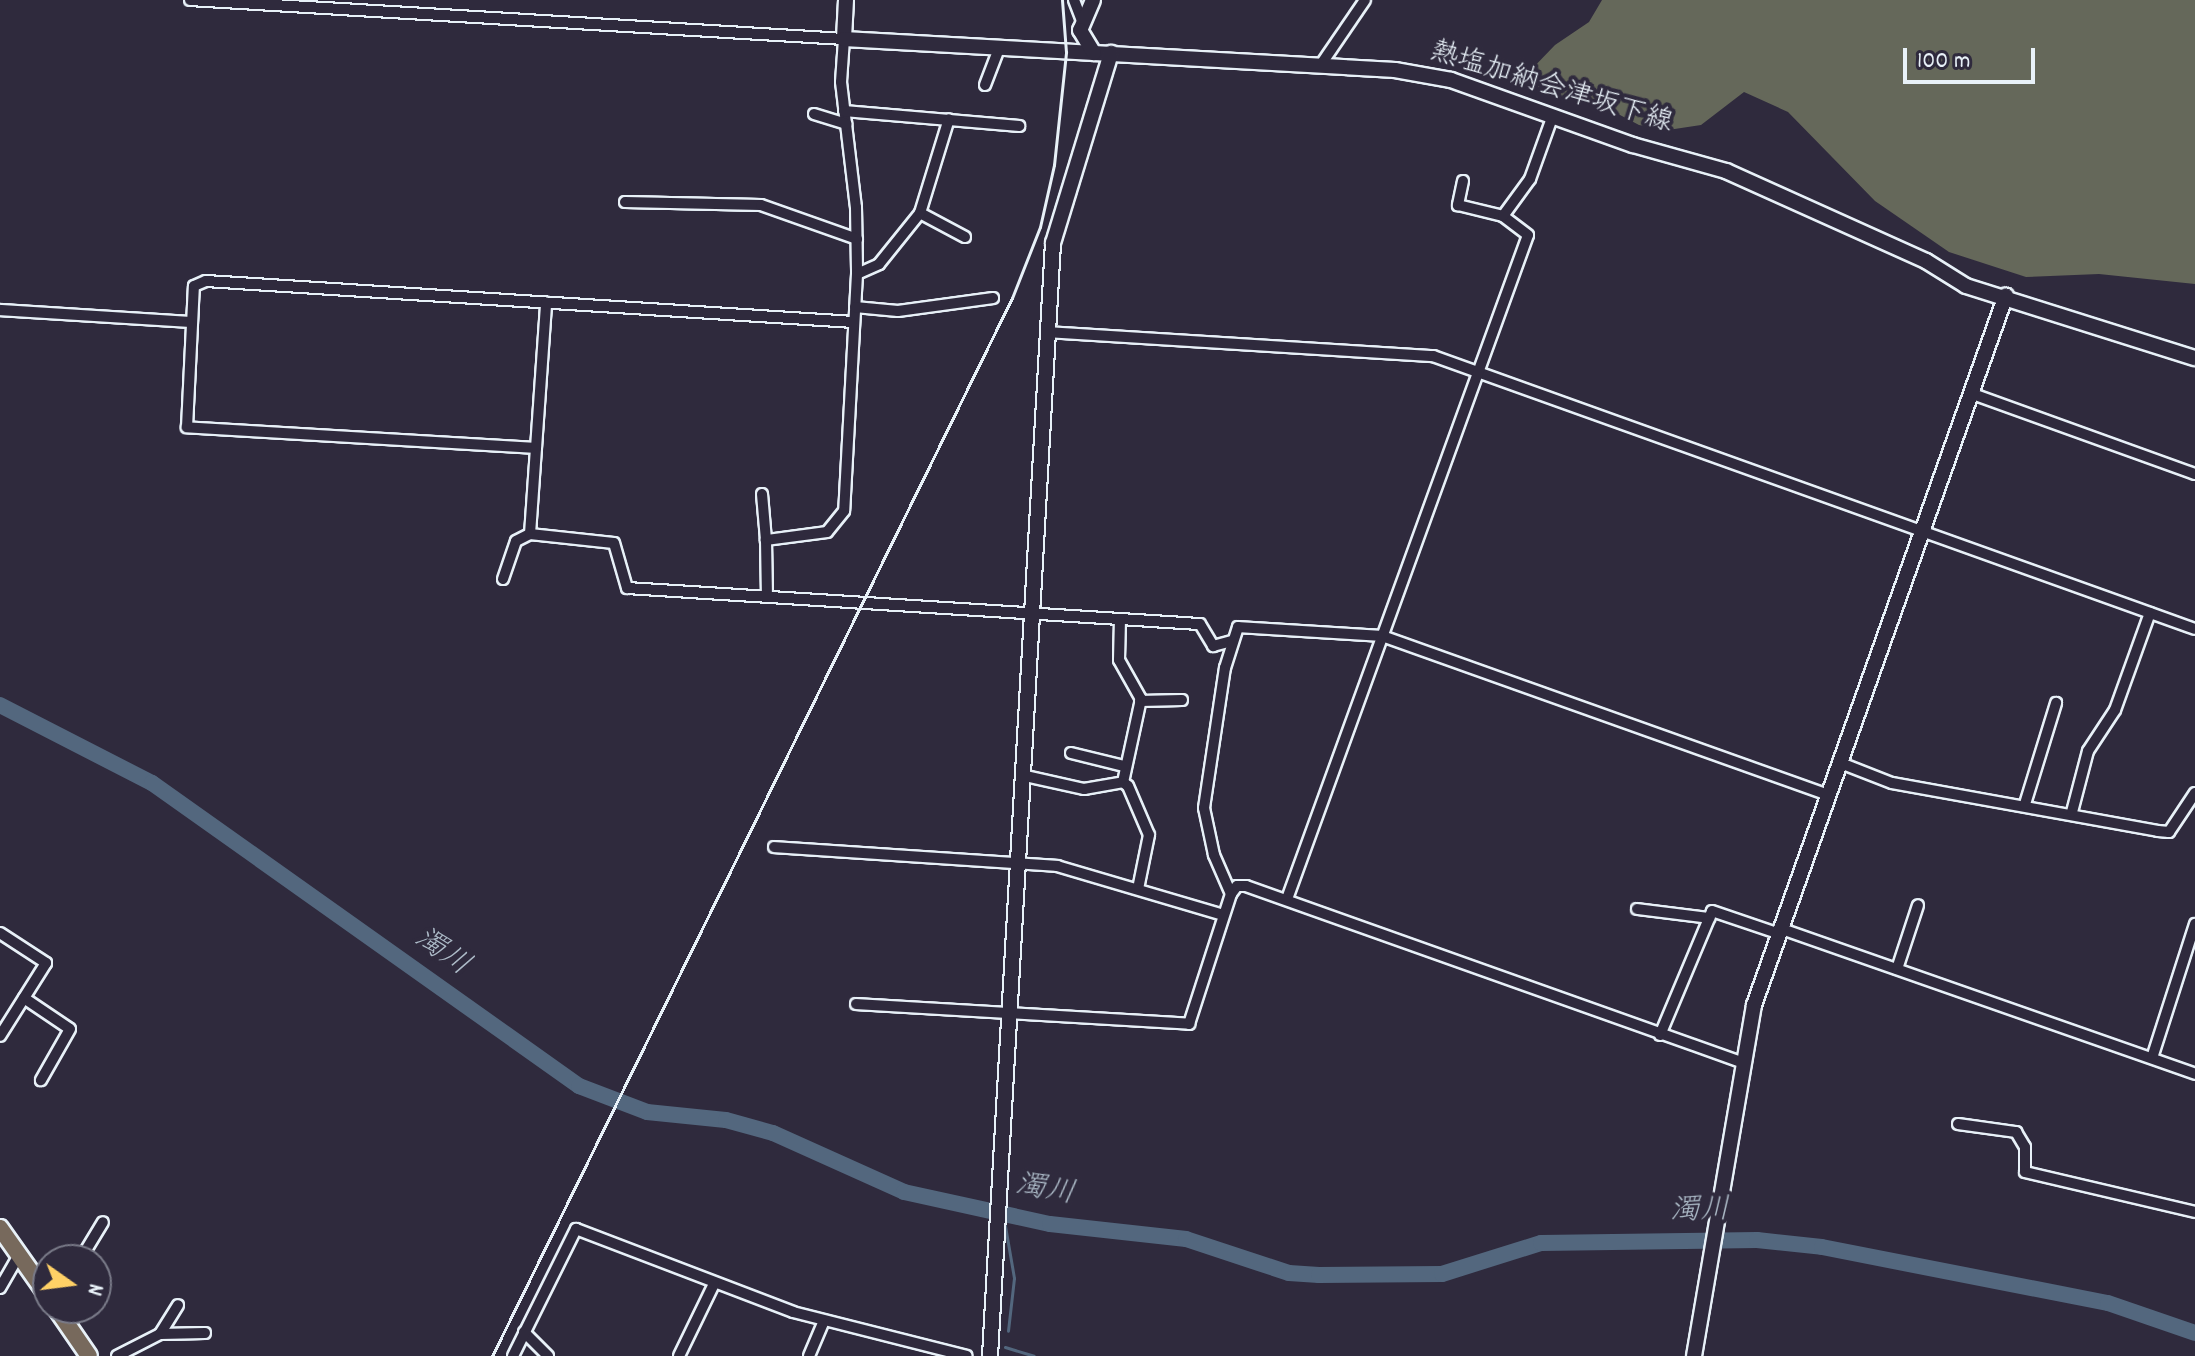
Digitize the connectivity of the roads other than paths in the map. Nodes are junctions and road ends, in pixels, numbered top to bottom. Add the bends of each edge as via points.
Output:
1 (190, 0) edge
2 (846, 0) edge
3 (1074, 0) edge
4 (1093, 0) edge
5 (1365, 0) edge
6 (1082, 21) junction
7 (844, 39) junction
8 (999, 48) junction
9 (1094, 53) junction
10 (1111, 53) junction
11 (1320, 66) junction
12 (985, 85) dead end
13 (844, 111) junction
14 (814, 114) dead end
15 (1552, 118) junction
16 (949, 119) junction
17 (846, 124) junction
18 (1019, 126) dead end
19 (1463, 181) dead end
20 (625, 202) dead end
21 (920, 213) junction
22 (1503, 216) junction
23 (965, 237) dead end
24 (857, 239) junction
25 (857, 274) junction
26 (2006, 295) junction
27 (993, 298) dead end
28 (546, 303) junction
29 (855, 307) junction
30 (0, 310) edge
31 (190, 322) junction
32 (854, 322) junction
33 (1047, 332) junction
34 (2195, 358) edge
35 (1476, 372) junction
36 (1970, 393) junction
37 (536, 448) junction
38 (2195, 474) edge
39 (762, 494) dead end
40 (1922, 530) junction
41 (530, 534) junction
42 (766, 540) junction
43 (503, 579) dead end
44 (767, 596) junction
45 (1031, 613) junction
46 (2150, 613) junction
47 (1120, 619) junction
48 (2195, 629) edge
49 (1382, 636) junction
50 (1232, 641) junction
51 (1182, 700) dead end
52 (1140, 701) junction
53 (2056, 703) dead end
54 (1071, 753) dead end
55 (1838, 762) junction
56 (1124, 766) junction
57 (1021, 775) junction
58 (1123, 782) junction
59 (2195, 793) edge
60 (1826, 794) junction
61 (2025, 804) junction
62 (2072, 812) junction
63 (774, 847) dead end
64 (1016, 865) junction
65 (1138, 889) junction
66 (1231, 894) junction
67 (1287, 899) junction
68 (1918, 905) dead end
69 (1637, 909) dead end
70 (1223, 915) junction
71 (1709, 918) junction
72 (2195, 924) edge
73 (1778, 930) junction
74 (0, 933) edge
75 (1897, 969) junction
76 (24, 998) junction
77 (856, 1004) dead end
78 (1008, 1012) junction
79 (1660, 1035) junction
80 (0, 1036) edge
81 (2152, 1058) junction
82 (1744, 1063) junction
83 (2195, 1074) edge
84 (41, 1080) dead end
85 (1958, 1124) dead end
86 (2195, 1212) edge
87 (103, 1222) dead end
88 (0, 1228) edge
89 (90, 1244) edge
90 (19, 1255) junction
91 (32, 1273) edge
92 (714, 1284) junction
93 (0, 1288) edge
94 (178, 1305) dead end
95 (824, 1321) junction
96 (67, 1324) edge
97 (524, 1332) junction
98 (205, 1333) dead end
99 (160, 1334) junction
100 (89, 1356) edge
101 (117, 1356) edge
102 (513, 1356) edge
103 (548, 1356) edge
104 (679, 1356) edge
105 (809, 1356) edge
106 (967, 1356) edge
107 (990, 1356) edge
108 (1694, 1356) edge

1 - 7 street
2 - 7 street
3 - 6 street
4 - 6 street
5 - 11 street
6 - 9 street via 1080,30
7 - 8 street, 熱塩加納会津坂下線
7 - 13 street
8 - 9 street, 熱塩加納会津坂下線
8 - 12 street
9 - 10 street, 熱塩加納会津坂下線
10 - 11 street, 熱塩加納会津坂下線
10 - 33 street via 1056,225
11 - 15 street, 熱塩加納会津坂下線 via 1426,74
13 - 16 street
13 - 17 street
14 - 17 street
15 - 22 street via 1530,179
15 - 26 street, 熱塩加納会津坂下線 via 1726,171 1926,261 1966,286
16 - 18 street
16 - 21 street
17 - 24 street
19 - 22 street via 1458,205
20 - 24 street via 756,204
21 - 23 street
21 - 25 street via 879,264
22 - 35 street via 1528,235
24 - 25 street
25 - 29 street
26 - 34 street, 熱塩加納会津坂下線
26 - 36 street
27 - 29 street via 898,311
28 - 31 street via 201,281 192,292
28 - 32 street
28 - 37 street
29 - 32 street
30 - 31 street
31 - 37 street via 187,427
32 - 42 street via 841,519 816,536
33 - 35 street via 1433,356
33 - 45 street
35 - 40 street
35 - 49 street
36 - 38 street
36 - 40 street
37 - 41 street
39 - 42 street
40 - 46 street
40 - 55 street
41 - 43 street via 516,541
41 - 44 street via 614,543 627,588
42 - 44 street
44 - 45 street
45 - 47 street
45 - 57 street
46 - 48 street
46 - 62 street via 2115,710 2088,751
47 - 50 street via 1200,624 1213,646
47 - 52 street via 1119,660
49 - 50 street via 1249,625 1238,627
49 - 60 street
49 - 67 street
50 - 66 street via 1204,808 1214,855
51 - 52 street
52 - 56 street
53 - 61 street
54 - 56 street
55 - 60 street
55 - 61 street via 1892,783
56 - 58 street
57 - 58 street via 1084,789
57 - 64 street
58 - 65 street via 1149,835
59 - 62 street via 2169,832
60 - 73 street
61 - 62 street
63 - 64 street
64 - 65 street via 1066,868
64 - 78 street
65 - 70 street
66 - 67 street via 1246,886
66 - 70 street
67 - 79 street
68 - 75 street
69 - 71 street
70 - 78 street via 1189,1024
71 - 73 street via 1715,910
71 - 79 street
72 - 81 street
73 - 75 street
73 - 82 street via 1754,1005
74 - 76 street via 46,963
75 - 81 street
76 - 80 street
76 - 84 street via 70,1029
77 - 78 street
78 - 107 street
79 - 82 street
81 - 83 street
82 - 108 street
85 - 86 street via 2016,1132 2025,1147 2025,1172
87 - 89 street
88 - 90 main road
90 - 91 main road
90 - 93 street
92 - 95 street
92 - 97 street via 576,1229
92 - 104 street
94 - 99 street
95 - 105 street
95 - 106 street
96 - 100 main road
97 - 102 street
97 - 103 street
98 - 99 street
99 - 101 street

